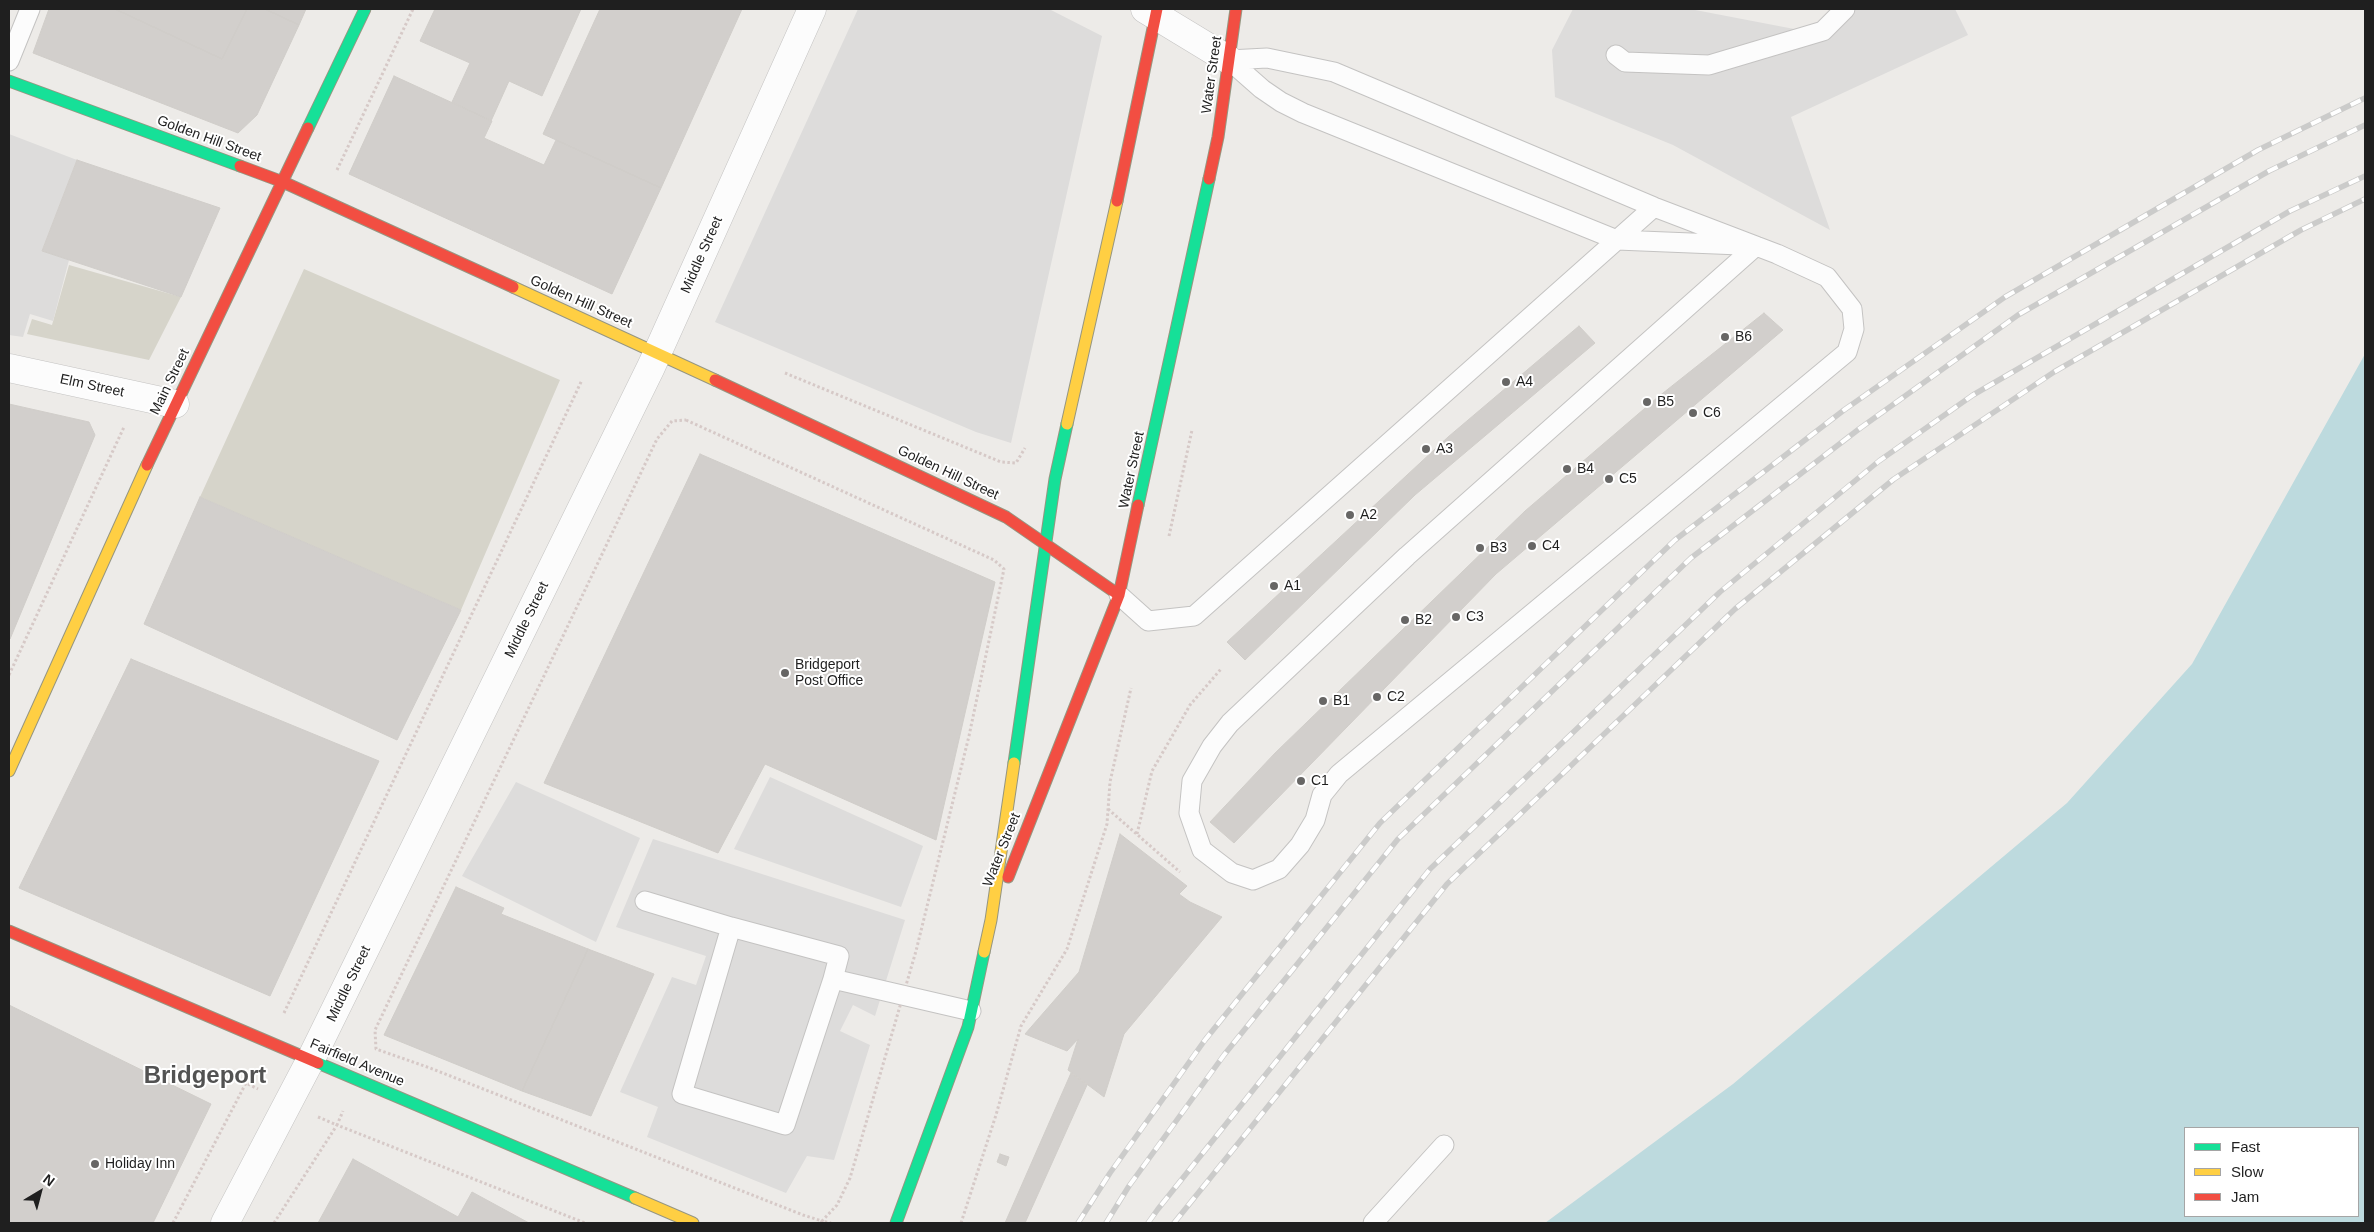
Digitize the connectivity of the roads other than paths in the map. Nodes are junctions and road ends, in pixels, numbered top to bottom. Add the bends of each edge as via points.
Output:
1 (30, 9) edge
2 (365, 9) edge
3 (812, 9) edge
4 (1236, 9) edge
5 (1844, 9) edge
6 (1152, 11) edge
7 (1616, 55) dead end
8 (1229, 60) junction
9 (9, 61) edge
10 (9, 81) edge
11 (283, 182) junction
12 (1654, 207) junction
13 (1617, 240) junction
14 (1756, 246) junction
15 (658, 353) junction
16 (9, 368) edge
17 (175, 404) junction
18 (1044, 544) junction
19 (1119, 596) junction
20 (9, 771) edge
21 (645, 902) dead end
22 (991, 920) junction
23 (731, 927) junction
24 (9, 931) edge
25 (833, 979) junction
26 (971, 1011) junction
27 (311, 1060) junction
28 (1444, 1144) dead end
29 (225, 1223) edge
30 (693, 1223) edge
31 (896, 1223) edge
32 (1373, 1223) edge

1 - 9 lane
2 - 11 main road, Main Street
3 - 15 street, Middle Street
4 - 8 main road, Water Street
5 - 7 lane via 1823,31 1709,65 1625,62
6 - 8 street
6 - 18 main road, Water Street via 1137,114 1055,479
8 - 12 lane via 1267,58 1334,72
8 - 13 lane via 1262,89 1303,113
8 - 19 main road, Water Street via 1218,137
10 - 11 main road, Golden Hill Street
11 - 15 main road, Golden Hill Street
11 - 17 main road, Main Street
12 - 13 lane
12 - 14 lane
13 - 14 lane
13 - 19 lane via 1194,616 1148,621
14 - 14 lane via 1827,277 1852,310 1854,329 1847,352 1339,774 1322,795 1315,820 1300,845 1278,869 1253,880 1232,873 1202,850 1189,813 1192,782 1212,746 1230,723 1407,556
15 - 18 main road, Golden Hill Street via 1006,517
15 - 27 street, Middle Street
16 - 17 street, Elm Street
17 - 20 main road, Main Street
18 - 19 main road, Golden Hill Street
18 - 22 main road, Water Street
19 - 22 main road, Water Street
21 - 23 lane
22 - 26 main road, Water Street
23 - 25 lane via 839,956
23 - 25 lane via 682,1094 785,1125
24 - 27 main road, Fairfield Avenue
25 - 26 lane
26 - 31 main road, Water Street via 968,1027
27 - 29 street, Middle Street
27 - 30 main road, Fairfield Avenue
28 - 32 lane

